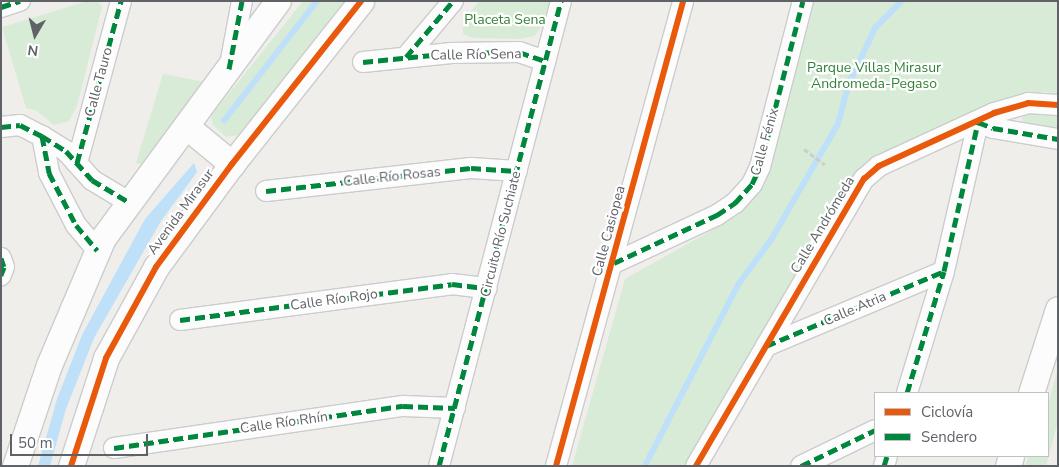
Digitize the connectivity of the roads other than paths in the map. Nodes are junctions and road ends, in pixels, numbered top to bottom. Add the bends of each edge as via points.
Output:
1 (20, 1) edge
2 (121, 1) edge
3 (242, 1) edge
4 (278, 1) edge
5 (361, 1) edge
6 (453, 1) edge
7 (561, 1) edge
8 (683, 1) edge
9 (802, 1) edge
10 (1, 6) edge
11 (406, 57) junction
12 (545, 61) junction
13 (363, 62) dead end
14 (229, 69) junction
15 (1058, 105) edge
16 (978, 122) junction
17 (186, 126) junction
18 (1, 127) edge
19 (42, 136) junction
20 (1058, 139) edge
21 (77, 163) junction
22 (232, 164) junction
23 (517, 171) junction
24 (266, 191) dead end
25 (126, 202) junction
26 (100, 244) junction
27 (1, 258) edge
28 (614, 263) junction
29 (944, 271) junction
30 (1, 275) edge
31 (488, 288) junction
32 (1058, 309) edge
33 (180, 320) dead end
34 (766, 346) junction
35 (907, 392) edge
36 (1031, 392) edge
37 (455, 408) junction
38 (874, 430) edge
39 (114, 448) dead end
40 (15, 466) edge
41 (71, 466) edge
42 (439, 466) edge
43 (556, 466) edge
44 (696, 466) edge
45 (801, 466) edge

1 - 10 street
2 - 21 street, Calle Tauro
3 - 14 street
4 - 14 street
5 - 22 street, Avenida Mirasur
6 - 11 street, Calle Río Sena
7 - 12 street, Circuito Río Suchiate
8 - 28 street, Calle Casiopea
9 - 28 street, Calle Fénix via 760,167 752,184 735,203 717,214
11 - 12 street, Calle Río Sena via 520,52
11 - 13 street, Calle Río Sena
12 - 23 street, Circuito Río Suchiate
14 - 17 street
15 - 16 street, Calle Andrómeda via 1028,103 994,113
16 - 20 street via 993,128
16 - 29 street
16 - 34 street, Calle Andrómeda via 879,166 864,179
17 - 22 street
17 - 25 street
18 - 19 street via 20,126
19 - 21 street
19 - 26 street via 49,173 76,225
21 - 25 street via 92,180
22 - 41 street, Avenida Mirasur via 156,267 125,320 94,391
23 - 24 street, Calle Río Rosas via 471,168
23 - 31 street, Circuito Río Suchiate
25 - 26 street
26 - 40 street via 49,365
27 - 30 street via 4,268
28 - 43 street, Calle Casiopea
29 - 34 street, Calle Atria
29 - 35 street
31 - 33 street, Calle Río Rojo via 452,284
31 - 37 street, Circuito Río Suchiate
32 - 36 street
34 - 44 street, Calle Andrómeda
37 - 39 street, Calle Río Rhín via 403,406
37 - 42 street, Circuito Río Suchiate
38 - 45 street

